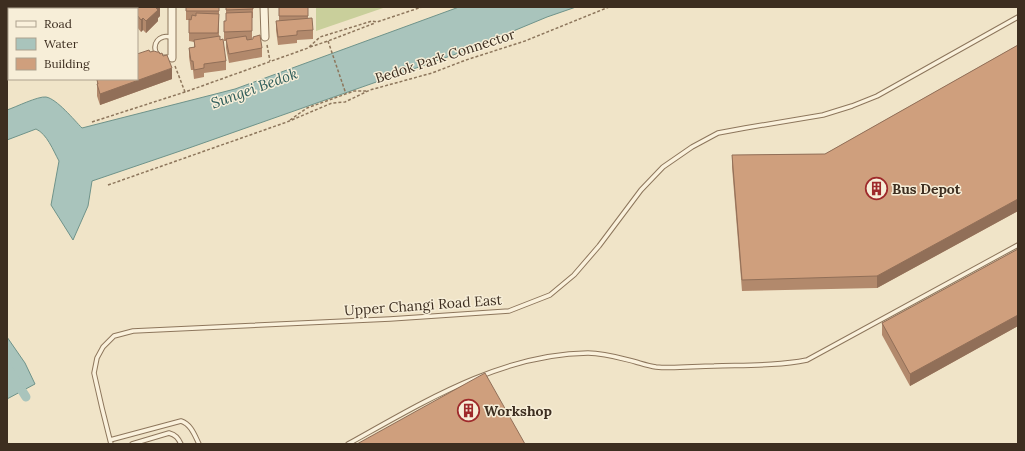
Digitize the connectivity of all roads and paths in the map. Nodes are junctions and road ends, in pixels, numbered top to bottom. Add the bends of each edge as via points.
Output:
1 (172, 7) edge
2 (264, 7) edge
3 (422, 7) edge
4 (609, 7) edge
5 (1018, 18) edge
6 (377, 22) junction
7 (172, 37) junction
8 (265, 37) joint
9 (328, 42) junction
10 (308, 48) junction
11 (172, 57) junction
12 (270, 61) junction
13 (370, 90) junction
14 (185, 92) junction
15 (346, 94) junction
16 (92, 122) dead end
17 (287, 122) junction
18 (108, 185) dead end
19 (1018, 245) edge
20 (110, 442) edge
21 (132, 444) edge
22 (181, 444) edge
23 (199, 444) edge
24 (348, 444) edge

1 - 7 street
2 - 8 street
3 - 6 path
4 - 13 path, Bedok Park Connector via 525,41 432,73
5 - 20 lane, Upper Changi Road East via 877,96 852,106 823,115 718,133 692,146 663,167 641,190 574,275 550,295 509,311 133,331 114,336 103,346 94,373
6 - 9 path
6 - 10 path via 372,21 320,37
7 - 11 street
7 - 11 lane via 162,37 155,45 160,56
8 - 12 path
9 - 10 path
9 - 15 path
10 - 12 path
11 - 14 path
12 - 14 path
13 - 15 path, Bedok Park Connector
13 - 17 path, Bedok Park Connector via 345,102 332,103
14 - 16 path
15 - 17 path, Bedok Park Connector via 307,108
17 - 18 path, Bedok Park Connector
19 - 24 lane via 807,360 777,364 657,367 604,354 545,357 516,364 452,388
20 - 23 lane via 181,421 189,425
21 - 22 lane via 169,433 174,434

